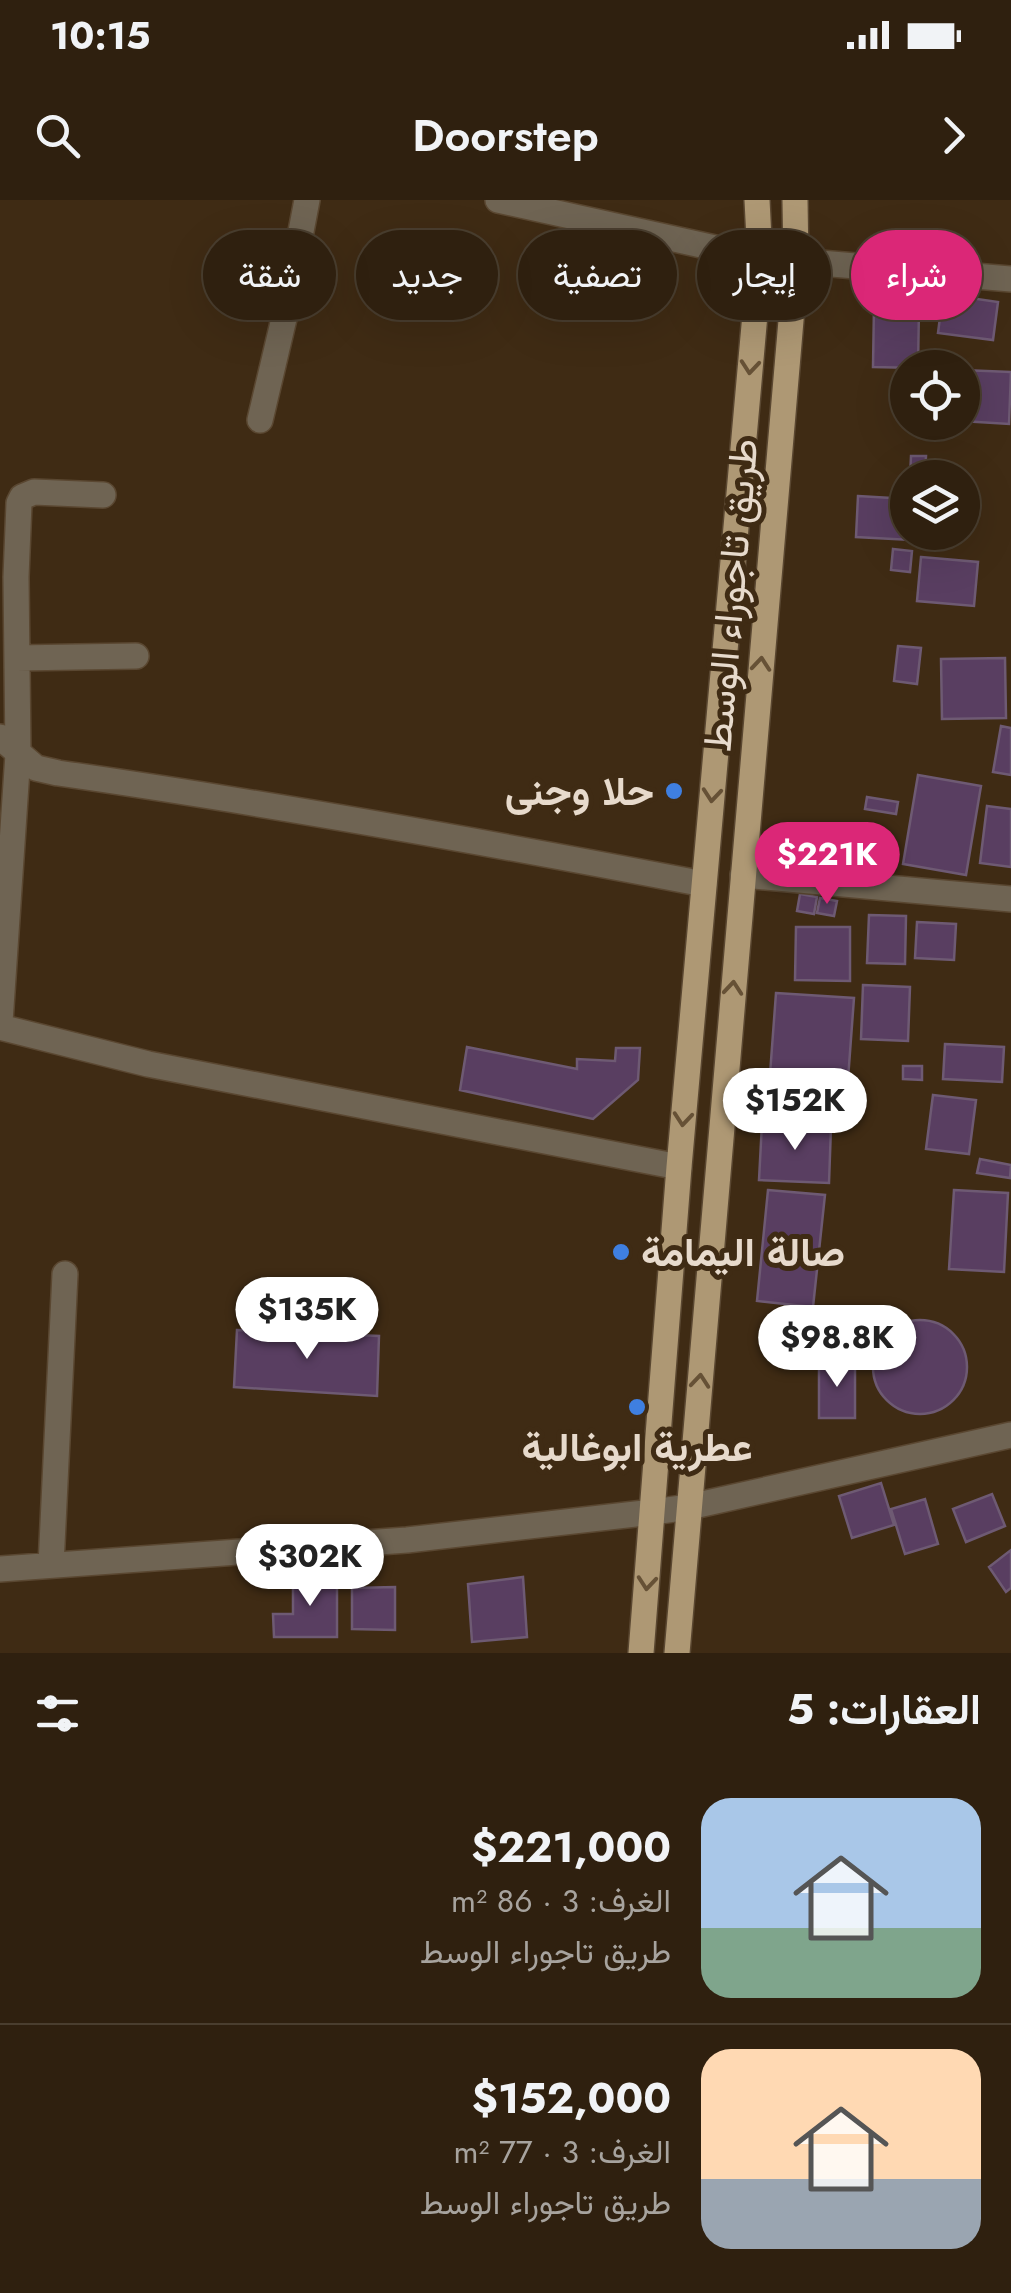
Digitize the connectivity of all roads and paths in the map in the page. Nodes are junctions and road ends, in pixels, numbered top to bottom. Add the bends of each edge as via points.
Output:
1 (308, 200) edge
2 (498, 200) edge
3 (757, 200) edge
4 (795, 200) edge
5 (759, 230) edge
6 (795, 230) edge
7 (697, 244) edge
8 (831, 265) edge
9 (1011, 279) edge
10 (754, 320) edge
11 (791, 320) edge
12 (260, 420) dead end
13 (102, 495) dead end
14 (136, 656) dead end
15 (17, 658) junction
16 (9, 745) edge
17 (743, 874) junction
18 (704, 884) junction
19 (1011, 899) edge
20 (0, 1025) edge
21 (679, 1166) junction
22 (64, 1274) dead end
23 (1011, 1435) edge
24 (689, 1507) junction
25 (653, 1512) junction
26 (50, 1565) junction
27 (0, 1569) edge
28 (641, 1653) edge
29 (677, 1653) edge

1 - 12 street
2 - 7 street
3 - 5 main road
4 - 6 main road, طريق تاجوراء الوسط
8 - 9 street
10 -> 18 main road
17 -> 11 main road, طريق تاجوراء الوسط
13 - 15 street via 22,497
14 - 15 street
15 - 16 street
16 - 18 street via 36,768 58,773
16 - 20 street
17 - 19 street
24 -> 17 main road, طريق تاجوراء الوسط
18 -> 21 main road
20 - 21 street via 148,1064
21 - 25 main road
22 - 26 street
23 - 24 street
24 - 25 street
24 - 29 main road, طريق تاجوراء الوسط
25 - 26 street via 407,1540
25 -> 28 main road
26 - 27 street

